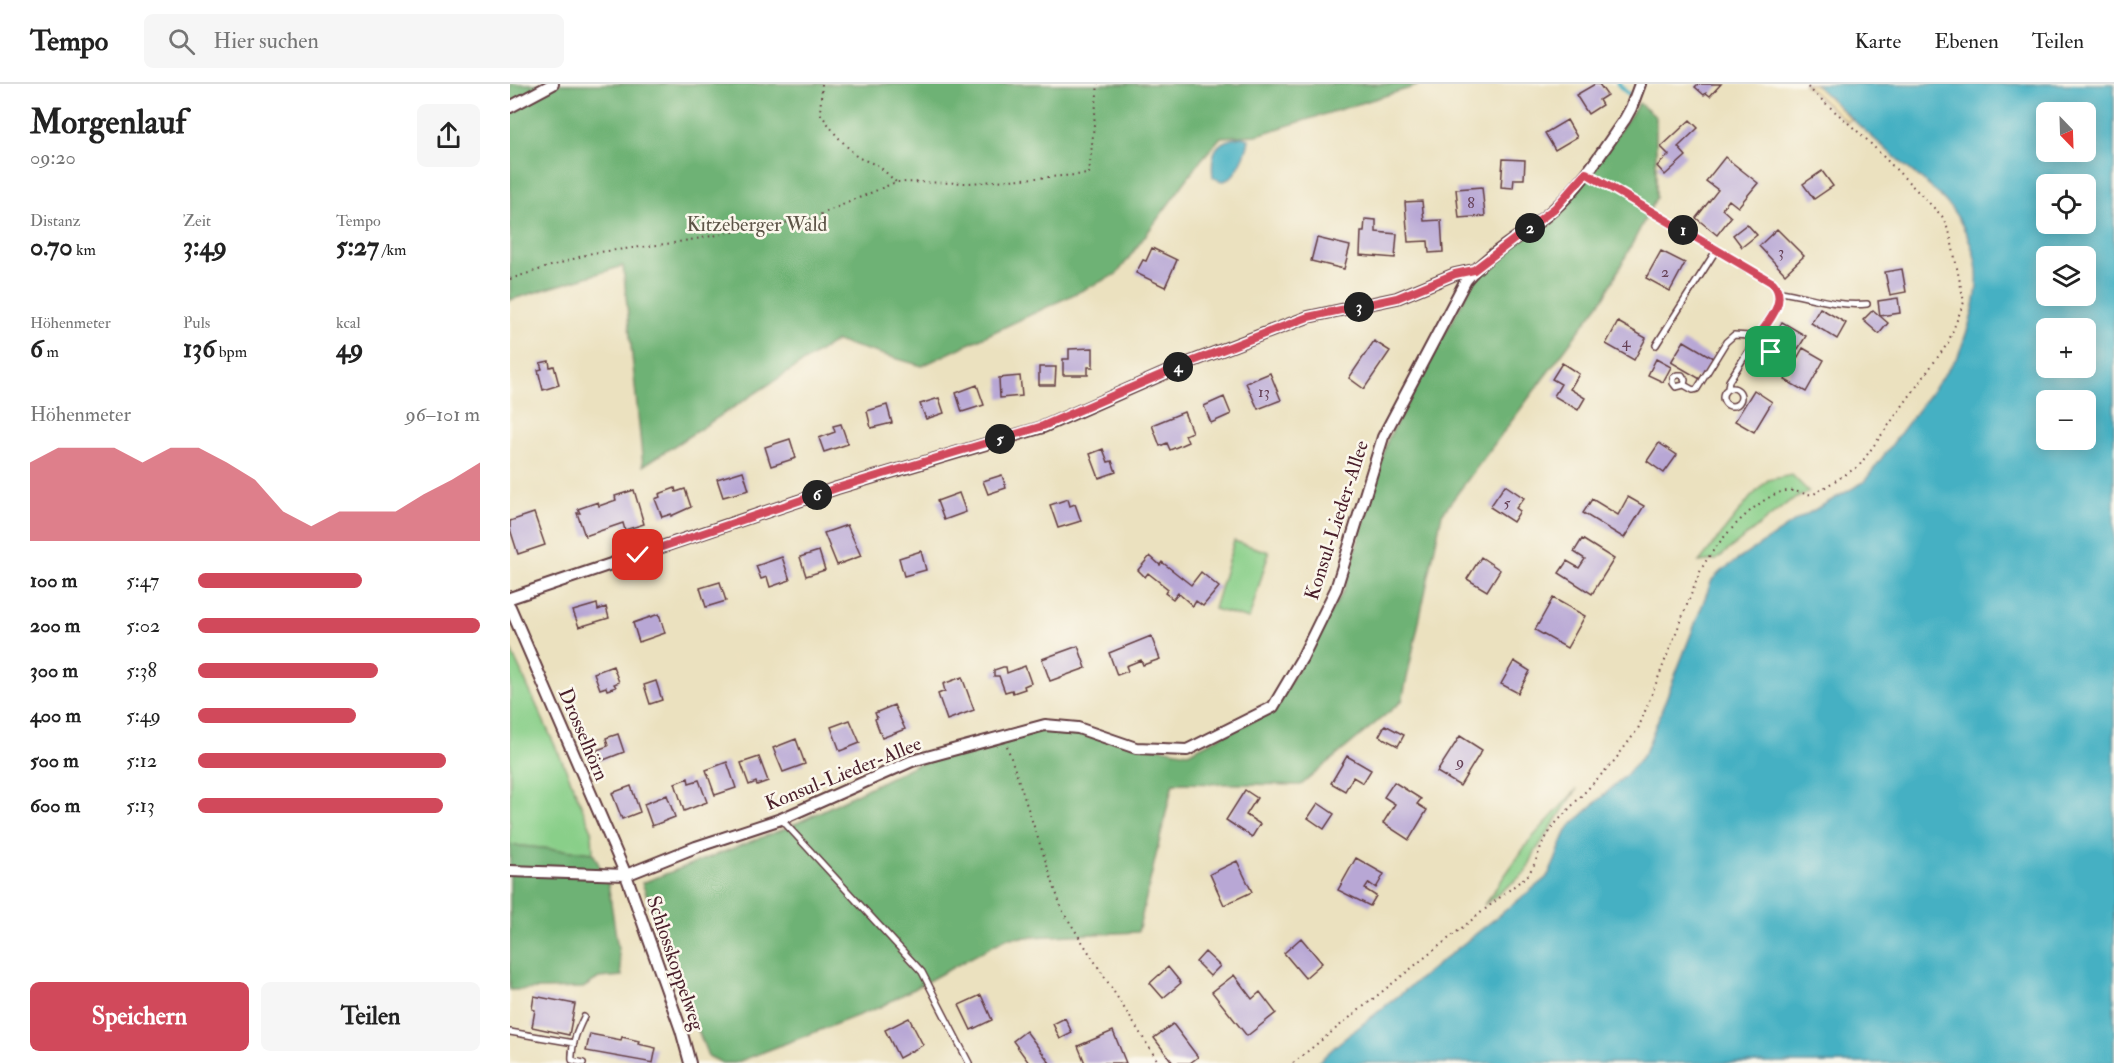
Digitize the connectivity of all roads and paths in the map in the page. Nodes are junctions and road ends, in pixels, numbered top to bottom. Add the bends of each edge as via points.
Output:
1 (553, 84) edge
2 (822, 84) edge
3 (1098, 84) edge
4 (1640, 84) edge
5 (1804, 84) edge
6 (510, 106) edge
7 (1586, 173) junction
8 (896, 182) junction
9 (1717, 249) junction
10 (1474, 270) junction
11 (510, 279) edge
12 (1779, 292) junction
13 (1867, 304) dead end
14 (1756, 339) junction
15 (1656, 345) dead end
16 (1772, 348) dead end
17 (1684, 385) dead end
18 (1728, 388) dead end
19 (510, 598) edge
20 (510, 607) edge
21 (1004, 736) junction
22 (781, 819) junction
23 (510, 871) edge
24 (626, 875) junction
25 (584, 1017) dead end
26 (510, 1032) edge
27 (574, 1043) junction
28 (583, 1063) edge
29 (690, 1063) edge
30 (969, 1063) edge
31 (1159, 1063) edge
32 (1293, 1063) edge

1 - 6 street
2 - 8 path via 820,113 825,121 857,157 879,166
3 - 8 path via 1089,174 969,183
4 - 7 street via 1625,119
5 - 32 path via 1865,138 1942,216 1950,234 1964,297 1952,336 1859,466 1814,494 1787,490 1766,498 1708,557 1638,729 1615,760 1554,825 1528,875
7 - 9 lane
7 - 10 street via 1555,208
8 - 11 path via 812,218 592,253
9 - 12 lane via 1773,283
9 - 15 lane
10 - 19 street via 1397,298 1308,317 1188,363 1043,426 837,488
10 - 21 street, Konsul-Lieder-Allee via 1383,437 1336,589 1273,707 1187,750 1136,748 1078,728 1045,724
12 - 13 lane via 1849,306
12 - 14 lane via 1776,308
14 - 16 lane
14 - 17 lane via 1742,334 1730,337 1700,386 1693,390
14 - 18 lane
20 - 24 street, Drosselhörn
21 - 22 street, Konsul-Lieder-Allee via 912,761
21 - 31 path via 1062,910
22 - 24 street, Konsul-Lieder-Allee
22 - 30 lane via 922,972
23 - 24 street, Konsul-Lieder-Allee
24 - 29 street, Schlosskoppelweg
25 - 27 lane
26 - 27 lane
27 - 28 lane via 572,1060

